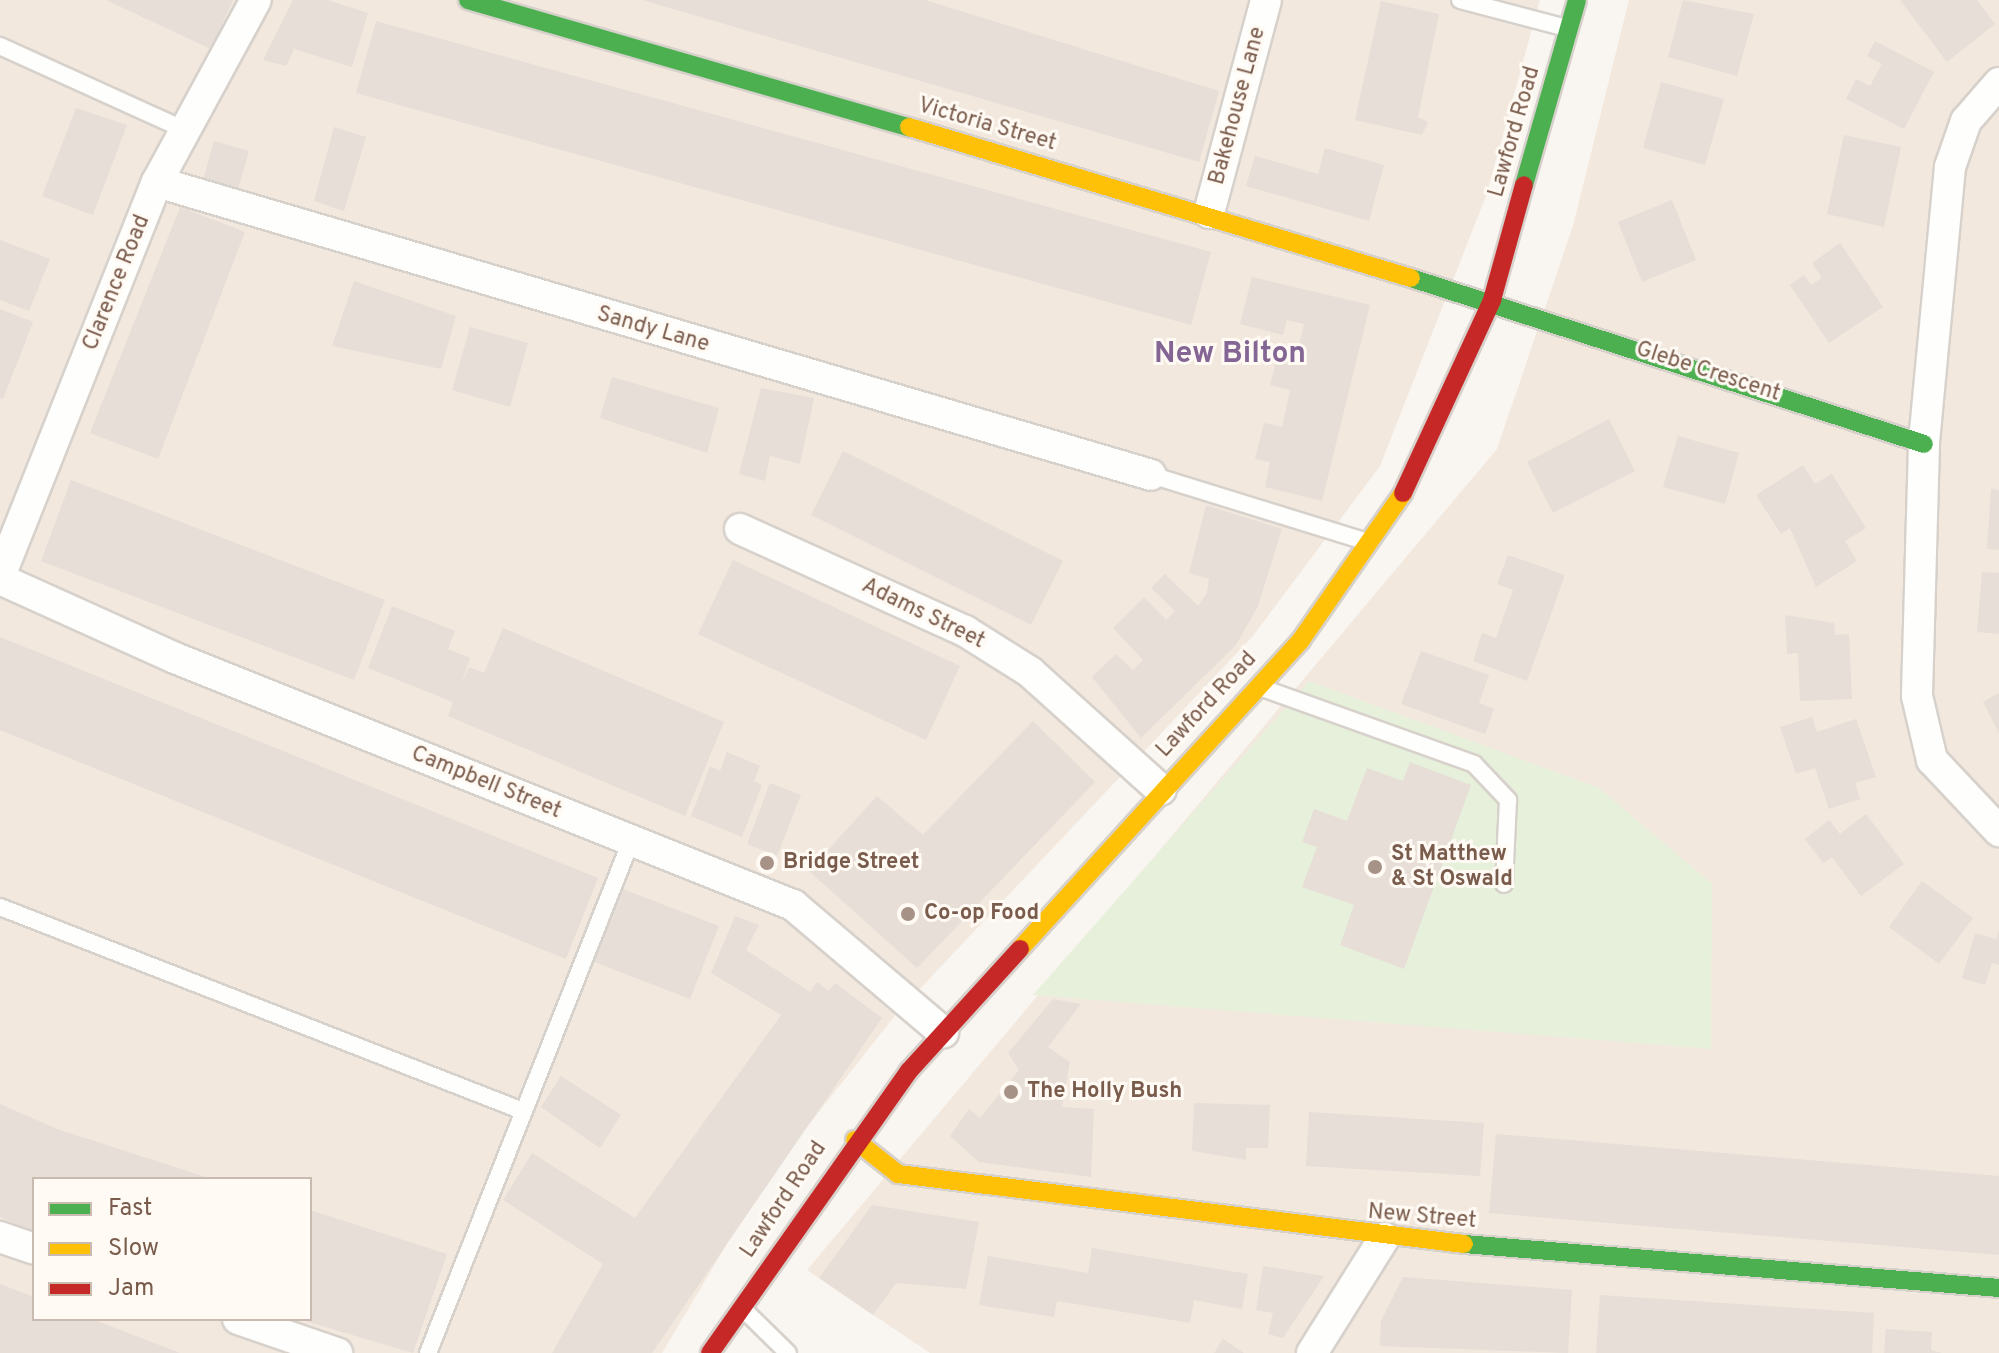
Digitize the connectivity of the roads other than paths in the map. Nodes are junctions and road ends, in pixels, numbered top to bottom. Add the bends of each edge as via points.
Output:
1 (256, 0) edge
2 (468, 0) edge
3 (1266, 0) edge
4 (1460, 0) edge
5 (1577, 0) edge
6 (1569, 29) junction
7 (0, 46) edge
8 (1999, 83) edge
9 (185, 130) junction
10 (157, 182) junction
11 (1209, 213) junction
12 (1492, 300) junction
13 (1924, 444) junction
14 (1151, 475) joint
15 (740, 529) dead end
16 (1369, 542) junction
17 (0, 577) edge
18 (1257, 686) junction
19 (1161, 790) junction
20 (1999, 831) edge
21 (631, 841) junction
22 (1504, 884) dead end
23 (0, 907) edge
24 (943, 1032) junction
25 (523, 1111) junction
26 (855, 1140) junction
27 (0, 1237) edge
28 (1384, 1238) junction
29 (32, 1248) edge
30 (1999, 1288) edge
31 (741, 1306) junction
32 (244, 1321) edge
33 (337, 1353) edge
34 (428, 1353) edge
35 (710, 1353) edge
36 (788, 1353) edge
37 (1312, 1353) edge

1 - 9 street, Clarence Road
2 - 11 street, Victoria Street
3 - 11 street, Bakehouse Lane
4 - 6 lane
5 - 6 street, Lawford Road
6 - 12 street, Lawford Road
7 - 9 lane
8 - 13 street via 1966,121 1950,167
9 - 10 street, Clarence Road
10 - 14 street, Sandy Lane
10 - 17 street, Clarence Road
11 - 12 street, Victoria Street
12 - 13 street, Glebe Crescent
12 - 16 street, Lawford Road via 1402,495
13 - 20 street via 1917,696 1932,760
14 - 16 lane
15 - 19 street, Adams Street via 965,631 1030,672
16 - 18 street, Lawford Road via 1301,640
17 - 21 street, Campbell Street via 175,658
18 - 19 street, Lawford Road
18 - 22 lane via 1474,764 1508,800
19 - 24 street, Lawford Road
21 - 24 street, Campbell Street via 793,905
21 - 25 lane
23 - 25 lane
24 - 26 street, Lawford Road
25 - 34 lane
26 - 28 street, New Street via 898,1174
26 - 31 street, Lawford Road
27 - 29 street
28 - 30 street, New Street
28 - 37 street
31 - 35 street, Lawford Road
31 - 36 lane
32 - 33 street

